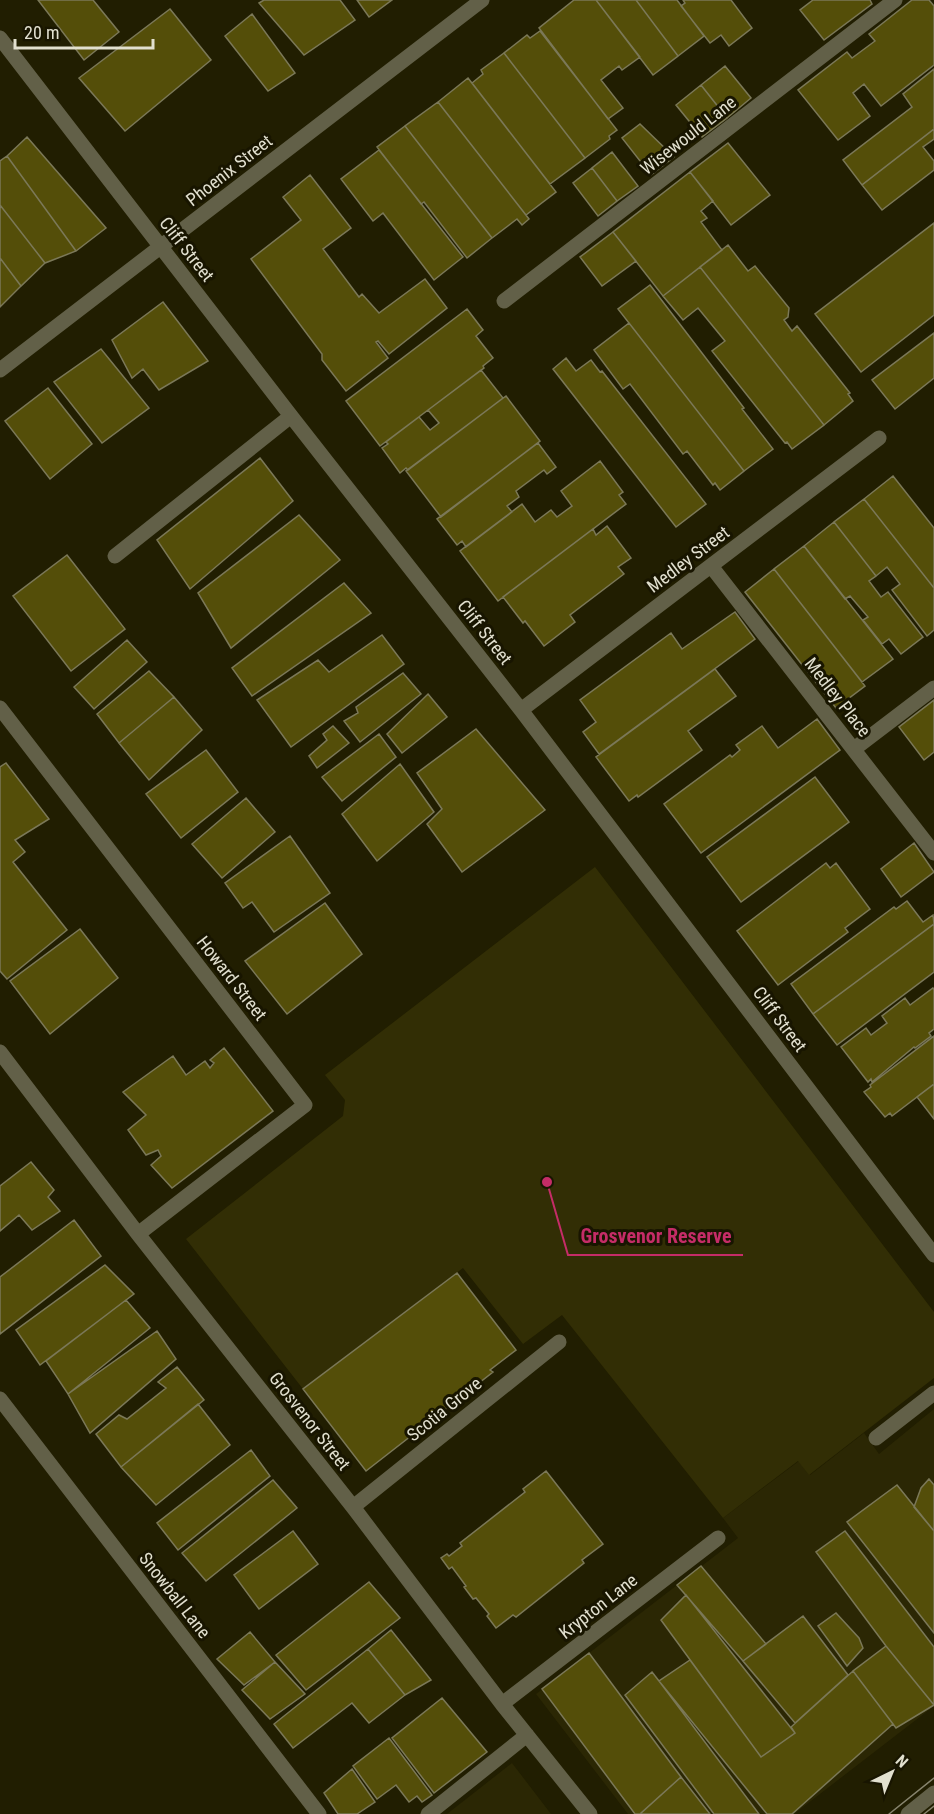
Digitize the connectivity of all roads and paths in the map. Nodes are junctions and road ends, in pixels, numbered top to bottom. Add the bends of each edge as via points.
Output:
1 (482, 0) edge
2 (895, 0) edge
3 (0, 38) edge
4 (160, 247) junction
5 (504, 301) dead end
6 (0, 370) edge
7 (291, 416) junction
8 (879, 438) dead end
9 (115, 556) dead end
10 (711, 566) junction
11 (934, 688) edge
12 (0, 708) edge
13 (521, 710) junction
14 (854, 749) junction
15 (934, 852) edge
16 (0, 1052) edge
17 (138, 1234) junction
18 (934, 1255) edge
19 (560, 1342) dead end
20 (934, 1393) edge
21 (0, 1399) edge
22 (876, 1438) dead end
23 (353, 1507) junction
24 (718, 1538) dead end
25 (502, 1704) junction
26 (526, 1735) junction
27 (934, 1794) edge
28 (319, 1814) edge
29 (428, 1814) edge
30 (590, 1814) edge
31 (908, 1814) edge

1 - 4 street, Phoenix Street
2 - 5 street, Wisewould Lane
3 - 4 street, Cliff Street
4 - 6 street, Phoenix Street
4 - 7 street, Cliff Street
7 - 9 street
7 - 13 street, Cliff Street
8 - 10 street, Medley Street
10 - 13 street, Medley Street
10 - 14 street, Medley Place
11 - 14 street
12 - 17 street, Howard Street via 305,1105
13 - 18 street, Cliff Street
14 - 15 street, Medley Place
16 - 17 street, Grosvenor Street
17 - 23 street, Grosvenor Street
19 - 23 street, Scotia Grove
20 - 22 street
21 - 28 street, Snowball Lane
23 - 25 street, Grosvenor Street
24 - 25 street, Krypton Lane
25 - 26 street, Grosvenor Street
26 - 29 street
26 - 30 street, Grosvenor Street
27 - 31 street

